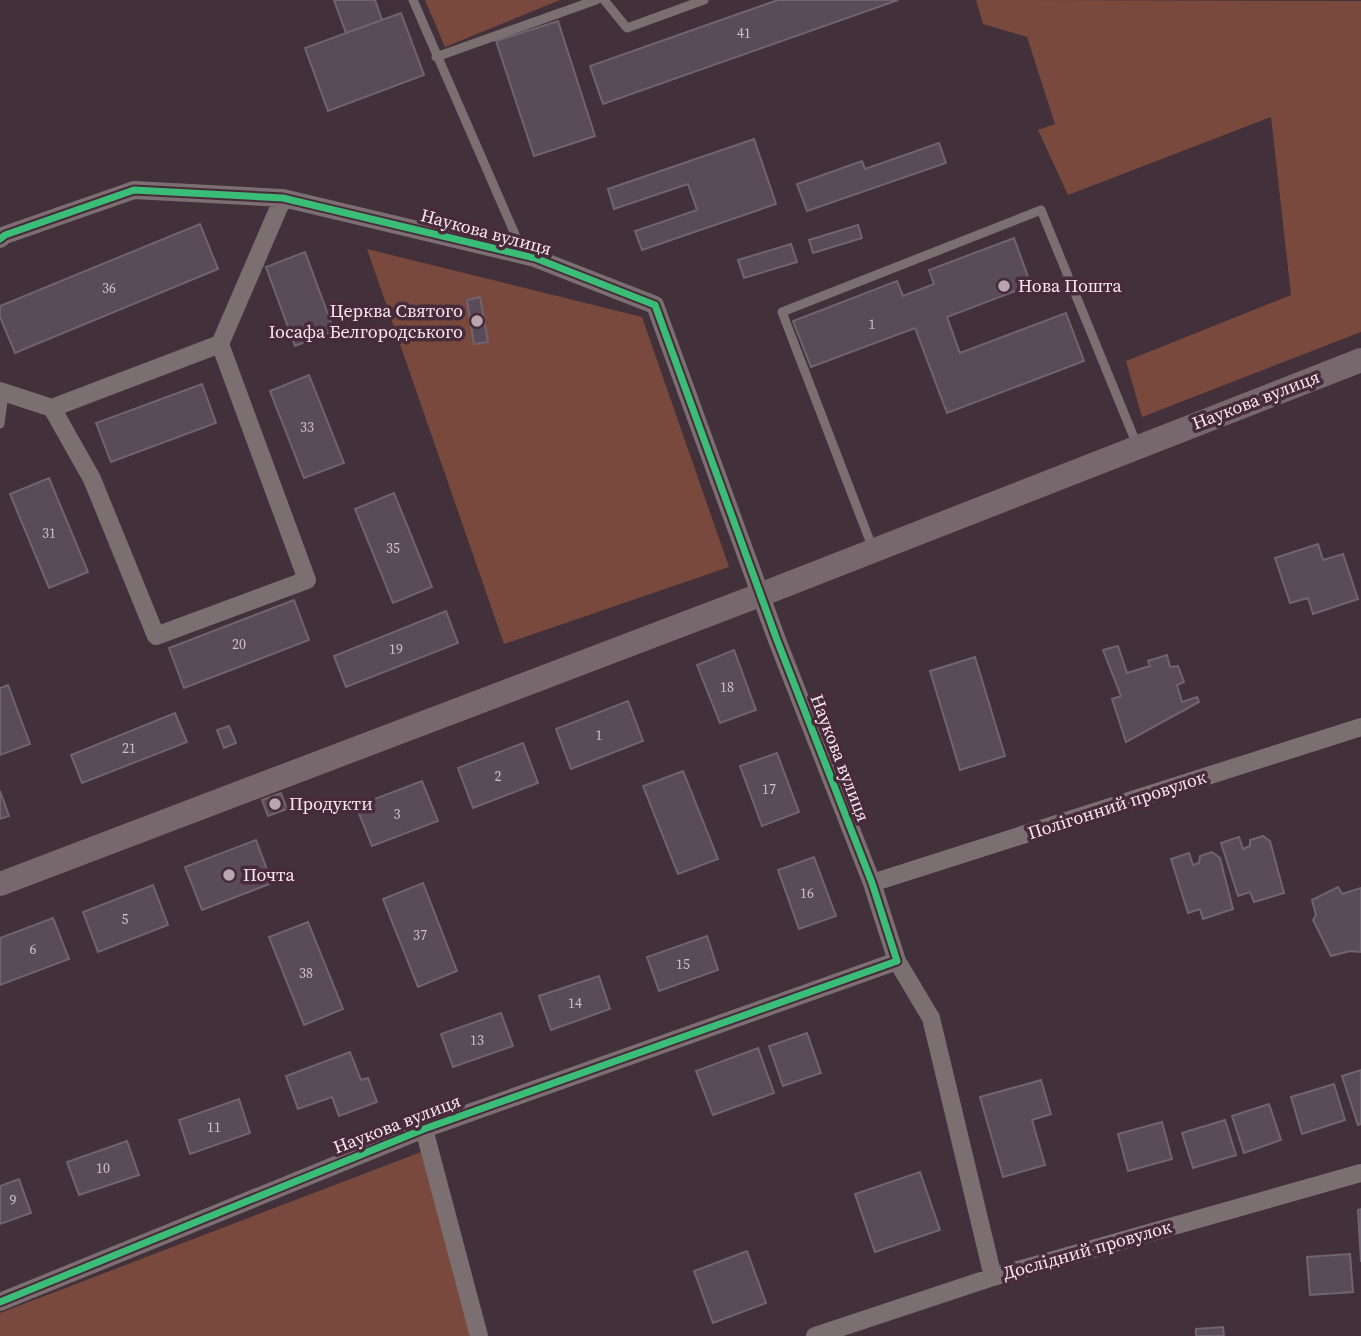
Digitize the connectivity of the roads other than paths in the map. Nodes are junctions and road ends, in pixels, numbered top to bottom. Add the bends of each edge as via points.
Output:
1 (413, 0) edge
2 (596, 0) edge
3 (604, 0) edge
4 (704, 0) edge
5 (436, 57) junction
6 (283, 198) junction
7 (0, 239) edge
8 (524, 256) junction
9 (220, 344) junction
10 (1361, 360) edge
11 (2, 392) edge
12 (52, 408) junction
13 (0, 424) edge
14 (1137, 445) junction
15 (874, 550) junction
16 (760, 595) junction
17 (1361, 727) edge
18 (872, 883) junction
19 (0, 884) edge
20 (897, 961) junction
21 (424, 1129) junction
22 (1361, 1173) edge
23 (993, 1277) junction
24 (0, 1302) edge
25 (479, 1336) edge
26 (814, 1336) edge

1 - 5 lane
2 - 5 lane
3 - 4 lane via 627,28
5 - 8 lane
6 - 7 street, Наукова вулиця via 134,190
6 - 8 street, Наукова вулиця
6 - 9 street
8 - 16 street, Наукова вулиця via 654,305
9 - 12 street
9 - 12 street via 307,580 156,636 92,479
10 - 14 street, Наукова вулиця
11 - 12 street
11 - 13 lane
14 - 15 street, Наукова вулиця
14 - 15 lane via 1041,210 782,312
15 - 16 street, Наукова вулиця
16 - 18 street, Наукова вулиця
16 - 19 street, Наукова вулиця
17 - 18 street, Полігонний провулок
18 - 20 street, Наукова вулиця
20 - 21 street, Наукова вулиця
20 - 23 street via 931,1018
21 - 24 street, Наукова вулиця
21 - 25 street
22 - 23 street, Дослідний провулок
23 - 26 street, Дослідний провулок

